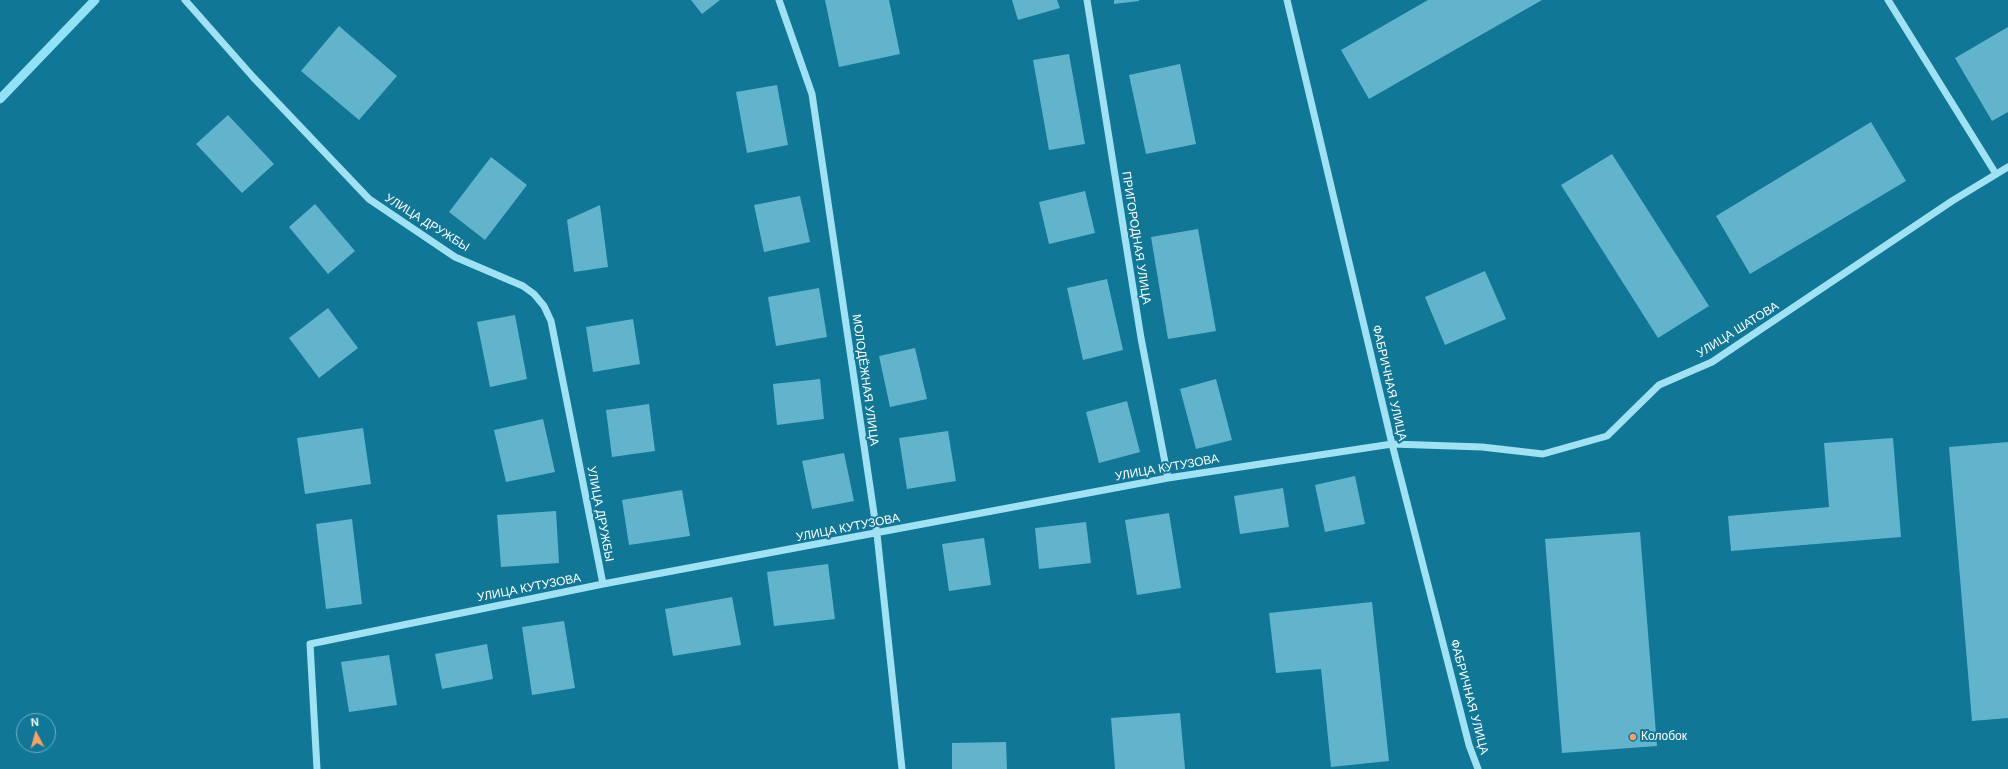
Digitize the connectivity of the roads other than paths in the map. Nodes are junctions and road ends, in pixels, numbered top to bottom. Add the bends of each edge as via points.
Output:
1 (185, 0) edge
2 (779, 0) edge
3 (1086, 0) edge
4 (1287, 0) edge
5 (1888, 0) edge
6 (2008, 167) edge
7 (1996, 174) junction
8 (1392, 444) junction
9 (1168, 478) junction
10 (876, 534) junction
11 (603, 584) junction
12 (317, 769) edge
13 (902, 769) edge
14 (1478, 769) edge

1 - 11 street, УЛИЦА ДРУЖБЫ via 253,77 369,199 454,257 523,286 544,306 550,321
2 - 10 street, МОЛОДЁЖНАЯ УЛИЦА via 812,94
3 - 9 street, ПРИГОРОДНАЯ УЛИЦА via 1141,338
4 - 8 street, ФАБРИЧНАЯ УЛИЦА
5 - 7 street
6 - 7 street, УЛИЦА ШАТОВА
7 - 8 street, УЛИЦА ШАТОВА via 1945,205 1712,362 1659,385 1606,436 1544,454 1482,447
8 - 9 street, УЛИЦА КУТУЗОВА
8 - 14 street, ФАБРИЧНАЯ УЛИЦА via 1469,745
9 - 10 street, УЛИЦА КУТУЗОВА
10 - 11 street, УЛИЦА КУТУЗОВА
10 - 13 street, МОЛОДЁЖНАЯ УЛИЦА
11 - 12 street, УЛИЦА КУТУЗОВА via 310,644

